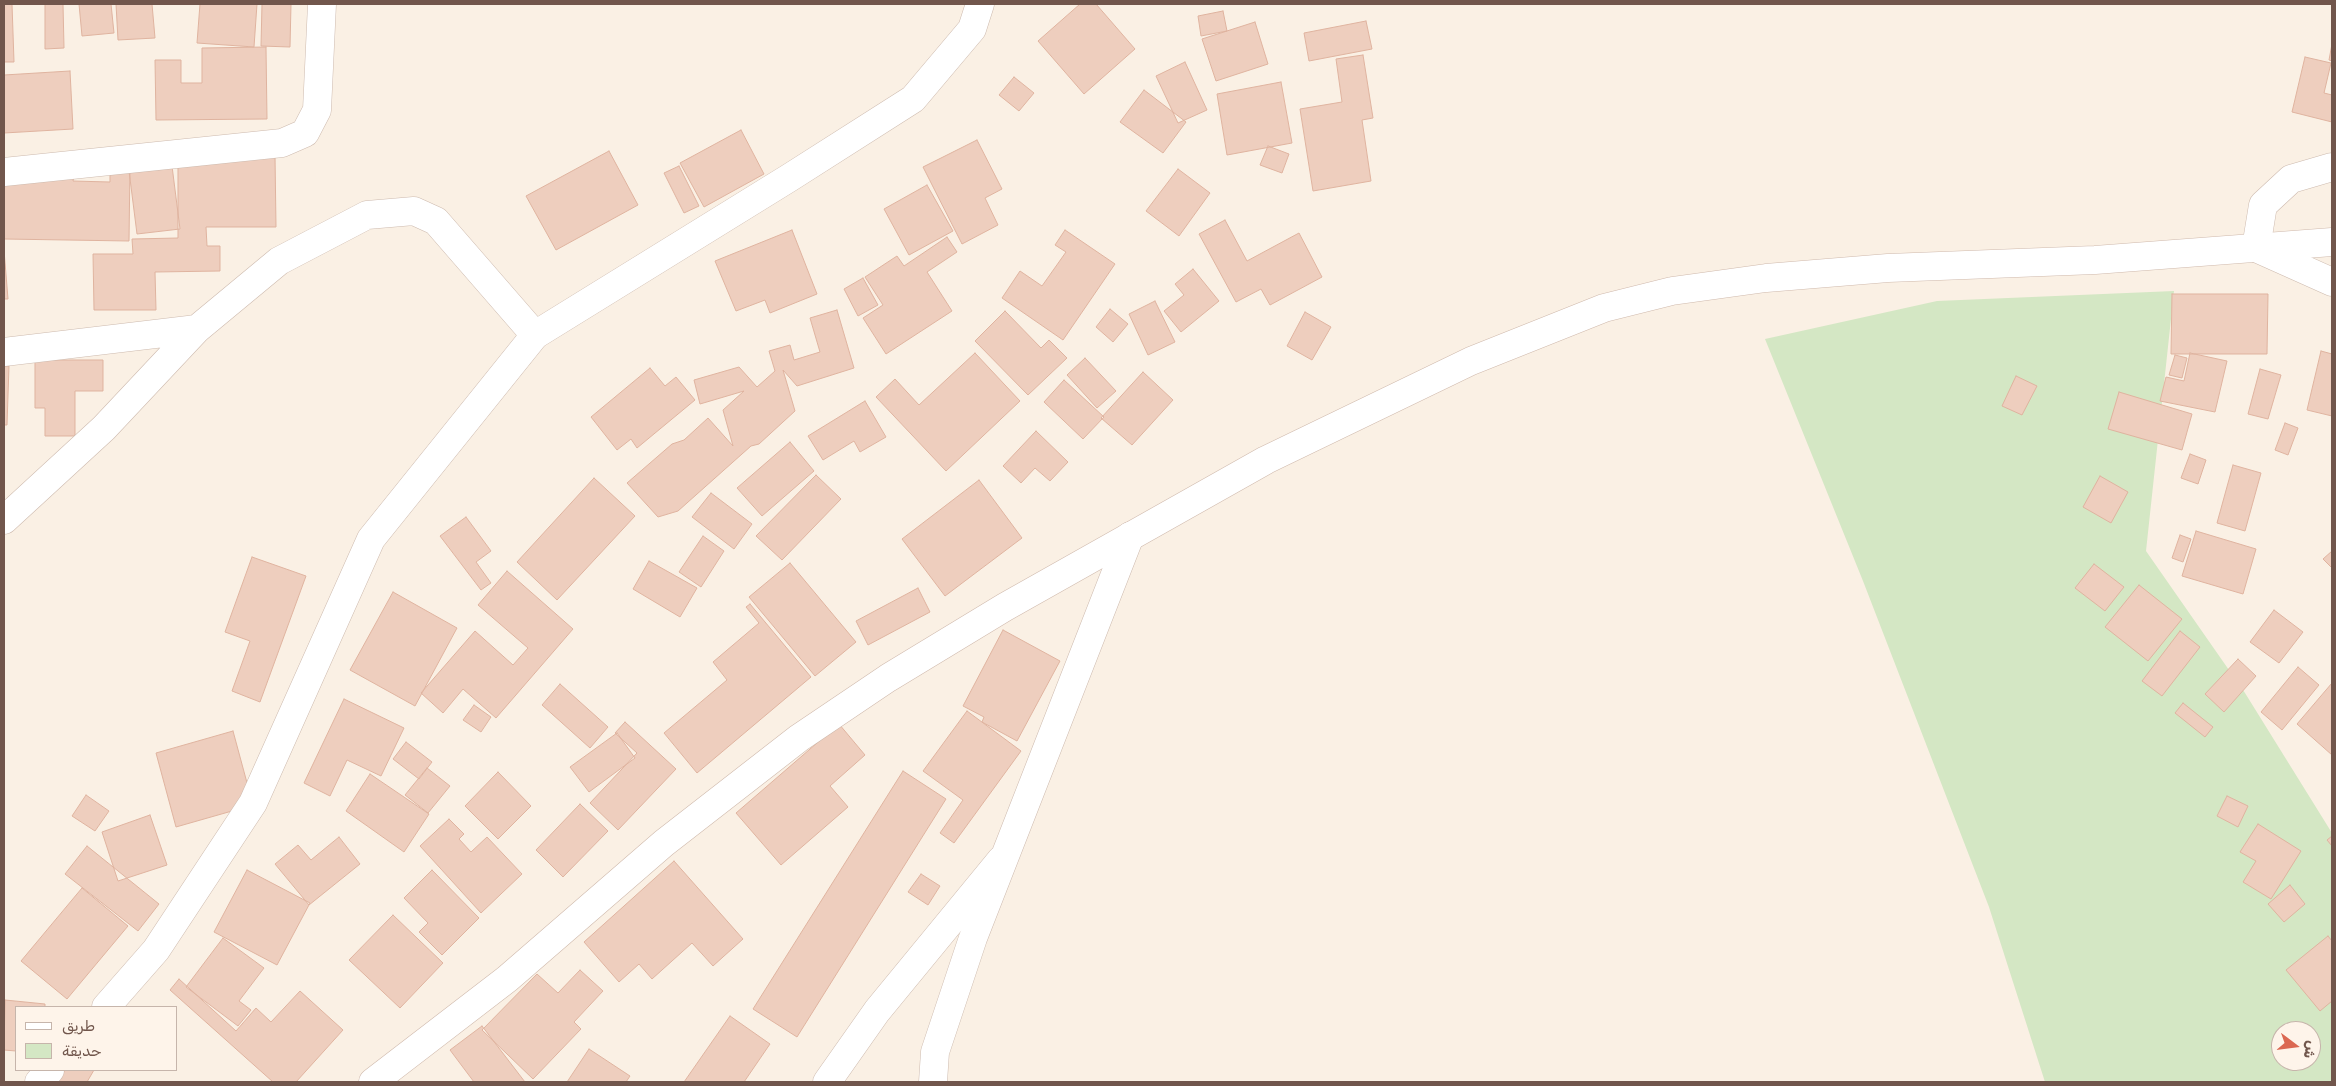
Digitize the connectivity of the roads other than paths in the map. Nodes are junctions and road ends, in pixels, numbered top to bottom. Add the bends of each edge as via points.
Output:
1 (322, 4) edge
2 (980, 4) edge
3 (2332, 167) edge
4 (4, 172) edge
5 (2332, 242) edge
6 (2256, 248) junction
7 (2332, 282) edge
8 (197, 328) junction
9 (535, 335) junction
10 (4, 352) edge
11 (4, 520) edge
12 (1130, 536) junction
13 (1006, 854) junction
14 (107, 1006) edge
15 (49, 1071) edge
16 (39, 1082) edge
17 (373, 1082) edge
18 (827, 1082) edge
19 (933, 1082) edge

1 - 4 street via 317,110 305,133 282,143
2 - 9 street via 972,30 913,99
3 - 6 street via 2290,179 2263,205
5 - 6 street
6 - 7 street
6 - 12 street via 2095,260 1888,268 1766,278 1672,291 1604,308 1471,361 1398,396 1266,460
8 - 9 street via 278,261 367,215 414,210 436,221
8 - 10 street
8 - 11 street via 104,428
9 - 14 street via 371,539 253,803 156,950
12 - 13 street
12 - 17 street via 896,673 799,738 664,843 507,979
13 - 18 street via 877,1011
13 - 19 street via 973,938 935,1052
15 - 16 street

